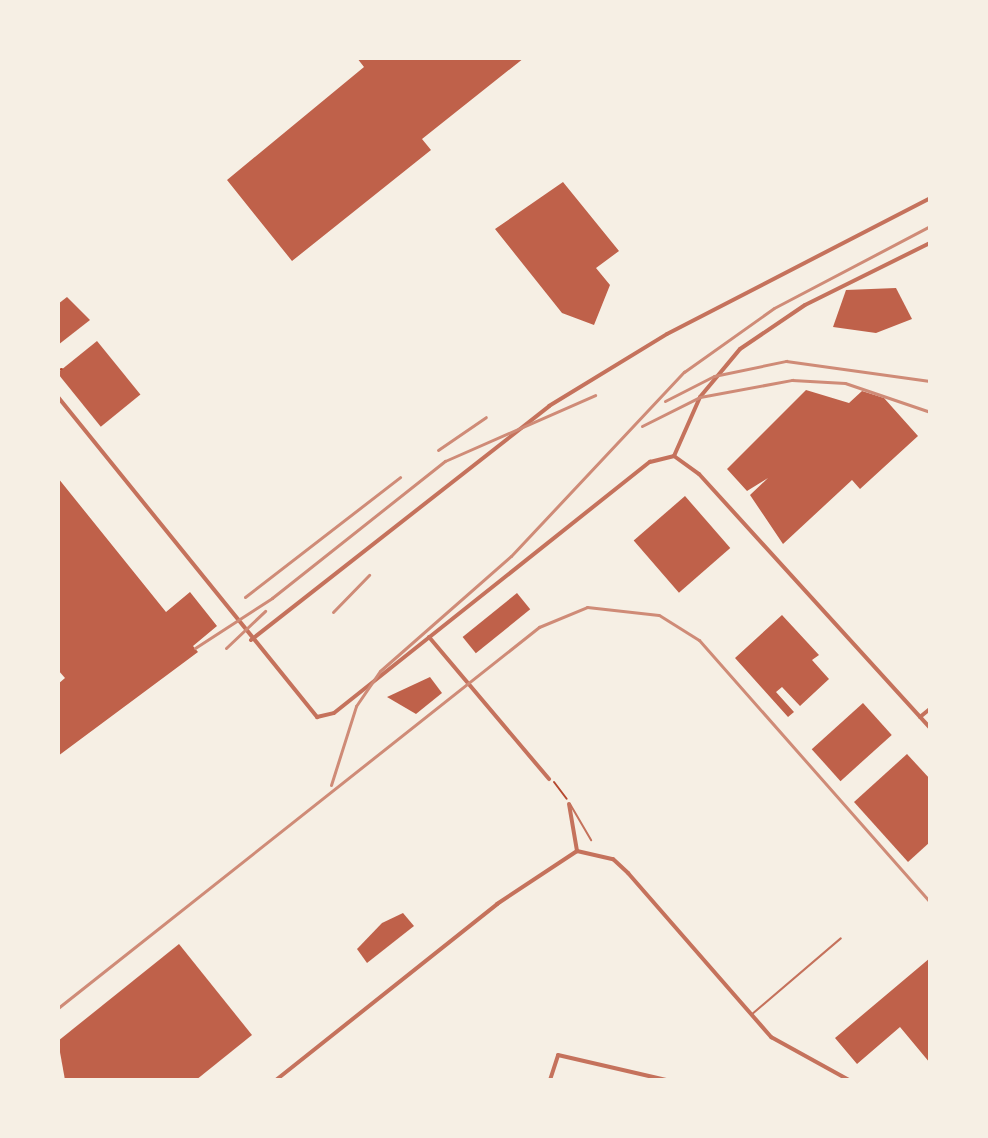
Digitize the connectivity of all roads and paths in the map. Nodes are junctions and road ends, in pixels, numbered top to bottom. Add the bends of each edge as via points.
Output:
1 (930, 198) edge
2 (930, 243) edge
3 (58, 397) edge
4 (674, 456) junction
5 (429, 637) junction
6 (251, 640) junction
7 (930, 709) edge
8 (920, 717) junction
9 (930, 728) edge
10 (549, 779) joint
11 (569, 804) junction
12 (591, 840) dead end
13 (577, 851) junction
14 (841, 938) dead end
15 (750, 1015) junction
16 (276, 1080) edge
17 (550, 1080) edge
18 (664, 1080) edge
19 (849, 1080) edge

1 - 6 street via 667,334 549,406
2 - 4 street via 805,305 740,349 700,397
3 - 6 street
4 - 5 street via 663,457
4 - 8 street
5 - 6 street via 334,713 317,717
5 - 10 street
7 - 8 street
8 - 9 street
10 - 11 path
11 - 12 lane
11 - 13 street
13 - 15 street via 613,859 628,873
13 - 16 street via 497,904
14 - 15 lane
15 - 19 street via 794,1055
17 - 18 street via 558,1055

